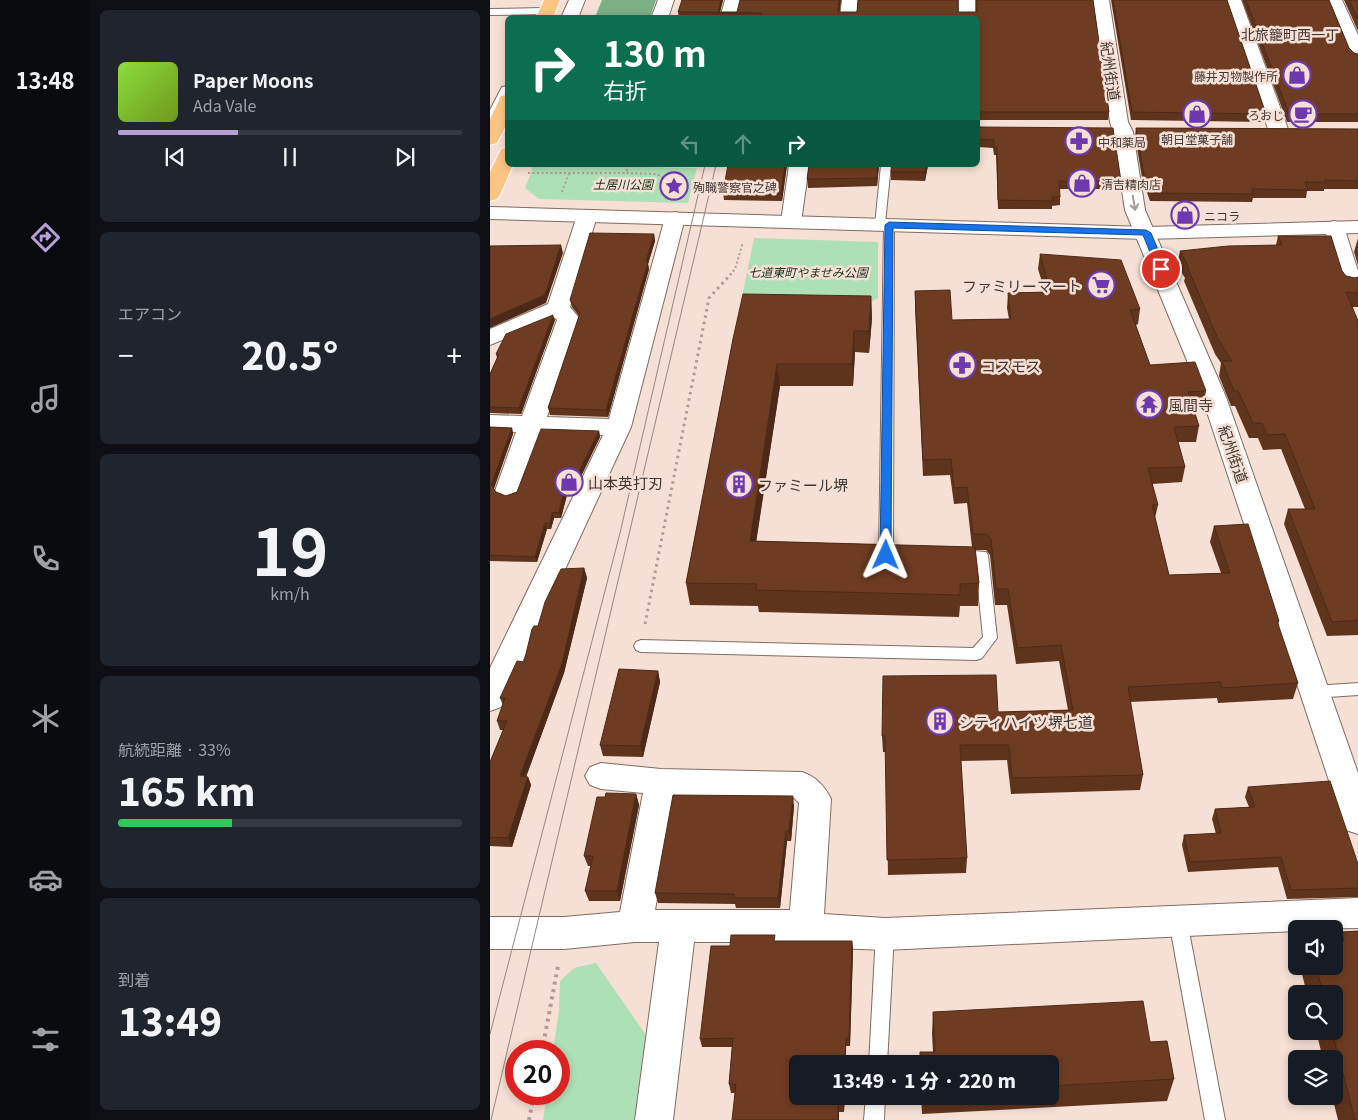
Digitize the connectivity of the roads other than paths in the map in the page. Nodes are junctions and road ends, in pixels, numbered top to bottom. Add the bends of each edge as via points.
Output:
1 (573, 0) edge
2 (577, 0) edge
3 (666, 0) edge
4 (733, 0) edge
5 (850, 0) edge
6 (967, 0) edge
7 (1101, 0) edge
8 (1232, 0) edge
9 (1334, 0) edge
10 (546, 9) edge
11 (490, 12) edge
12 (566, 15) edge
13 (570, 15) edge
14 (661, 15) edge
15 (729, 15) edge
16 (848, 15) edge
17 (967, 15) edge
18 (1358, 55) edge
19 (505, 98) edge
20 (505, 105) edge
21 (1100, 128) edge
22 (1121, 128) junction
23 (1141, 128) edge
24 (1259, 129) edge
25 (1278, 129) junction
26 (490, 130) edge
27 (1298, 130) edge
28 (505, 160) edge
29 (799, 167) edge
30 (886, 167) edge
31 (516, 168) edge
32 (490, 195) edge
33 (490, 204) edge
34 (667, 210) junction
35 (490, 213) edge
36 (587, 216) junction
37 (791, 222) junction
38 (885, 225) junction
39 (1358, 226) edge
40 (1334, 227) junction
41 (1146, 233) junction
42 (1351, 284) edge
43 (558, 308) junction
44 (493, 342) edge
45 (490, 423) edge
46 (532, 424) junction
47 (619, 427) junction
48 (508, 492) dead end
49 (868, 554) edge
50 (886, 555) junction
51 (905, 555) edge
52 (943, 555) edge
53 (641, 646) road end
54 (1358, 689) edge
55 (1314, 692) junction
56 (490, 699) edge
57 (601, 776) dead end
58 (661, 782) junction
59 (1358, 820) edge
60 (1358, 913) edge
61 (1178, 921) junction
62 (635, 926) junction
63 (678, 926) junction
64 (806, 926) junction
65 (490, 933) edge
66 (885, 934) junction
67 (878, 1055) edge
68 (875, 1105) edge
69 (654, 1120) edge
70 (874, 1120) edge
71 (1215, 1120) edge

1 - 12 highway
2 - 13 street
3 - 14 street
4 - 15 street
5 - 16 street
6 - 17 street
7 - 22 street, 紀州街道
8 - 25 street
9 - 18 street
10 - 11 lane
19 - 26 street
20 - 26 highway
21 - 22 street
22 - 23 street
22 -> 41 street, 紀州街道 via 1135,210
24 - 25 street
25 - 27 street
28 - 32 highway
29 - 37 street
30 - 38 lane
31 - 33 street
34 - 36 street
34 - 37 street via 749,221
34 - 47 street
35 - 36 street
36 - 43 street
37 - 38 street
38 - 41 street
38 - 50 lane
39 - 40 street
40 - 41 street
40 - 42 street
41 - 55 street, 紀州街道 via 1214,397
43 - 44 street
43 - 46 street via 569,319
45 - 46 street
46 - 47 street
46 - 48 street
47 - 56 street
49 - 50 lane
50 - 51 lane
52 - 53 lane via 981,555 990,638 977,654
54 - 55 lane
55 - 59 street, 紀州街道
57 - 58 street
58 - 62 street
58 - 64 street via 802,785 815,799
60 - 61 street
61 - 66 street
61 - 71 lane
62 - 63 street
62 - 65 street via 564,934
63 - 64 street
63 - 69 street
64 - 66 street via 836,932
66 - 67 lane
68 - 70 lane

